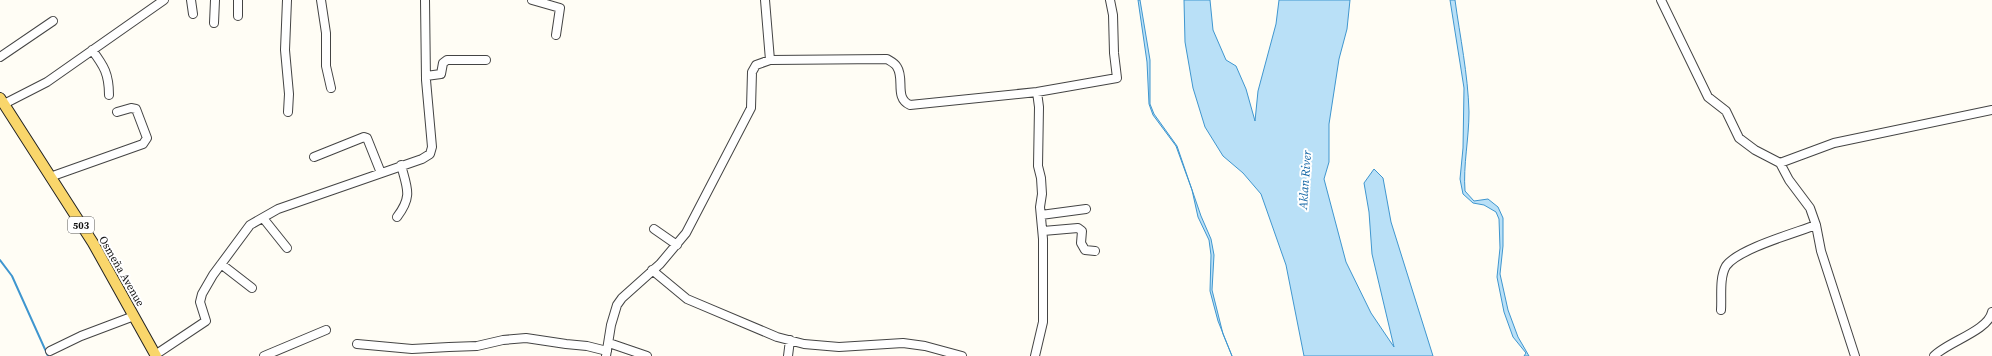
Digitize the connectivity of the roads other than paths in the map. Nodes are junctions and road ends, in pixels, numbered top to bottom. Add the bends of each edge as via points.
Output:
1 (164, 0) edge
2 (191, 0) edge
3 (214, 0) edge
4 (238, 0) edge
5 (287, 0) edge
6 (321, 0) edge
7 (424, 0) edge
8 (532, 0) edge
9 (764, 0) edge
10 (1110, 0) edge
11 (1661, 0) edge
12 (193, 14) dead end
13 (238, 16) dead end
14 (53, 21) dead end
15 (214, 23) dead end
16 (556, 35) dead end
17 (92, 50) junction
18 (0, 57) edge
19 (486, 60) dead end
20 (770, 60) junction
21 (426, 76) junction
22 (331, 88) dead end
23 (1037, 92) junction
24 (109, 95) dead end
25 (3, 106) edge
26 (1992, 110) edge
27 (117, 112) dead end
28 (288, 112) dead end
29 (314, 157) dead end
30 (1780, 163) junction
31 (401, 165) junction
32 (381, 173) junction
33 (50, 176) junction
34 (1086, 209) dead end
35 (1042, 215) junction
36 (397, 217) dead end
37 (263, 218) junction
38 (1816, 225) junction
39 (654, 229) dead end
40 (1043, 231) junction
41 (677, 245) junction
42 (286, 248) dead end
43 (1095, 251) dead end
44 (221, 264) junction
45 (652, 270) junction
46 (252, 288) dead end
47 (1721, 310) dead end
48 (1992, 312) edge
49 (134, 316) junction
50 (326, 330) dead end
51 (790, 340) junction
52 (358, 344) dead end
53 (607, 350) edge
54 (50, 351) dead end
55 (156, 355) edge
56 (264, 356) edge
57 (647, 356) edge
58 (788, 356) edge
59 (962, 356) edge
60 (1035, 356) edge
61 (1855, 356) edge
62 (1934, 356) edge

1 - 17 street
2 - 12 street
3 - 15 street
4 - 13 street
5 - 28 street via 285,50
6 - 22 street via 326,33 326,66
7 - 21 street
8 - 16 street via 560,8
9 - 20 street
10 - 23 street via 1117,78
11 - 30 street via 1708,97 1726,111 1739,138
14 - 18 street
17 - 24 street via 110,80
17 - 25 street via 47,82
19 - 21 street via 447,60 443,63 441,74
20 - 23 street via 887,59 896,65 900,72 901,97 910,105
20 - 41 street via 756,65 752,72 751,108 696,218
21 - 31 street via 432,147 430,154 422,159
23 - 35 street via 1038,166 1042,178
25 - 33 main road, Osmeña Avenue / 503
26 - 30 street via 1834,143
27 - 33 street via 136,109 147,138 143,144
29 - 32 street via 364,137 367,138
30 - 38 street via 1788,180 1810,208
31 - 32 street
31 - 36 street via 408,194 406,205
32 - 37 street via 278,209
33 - 49 main road, Osmeña Avenue / 503 via 93,243
34 - 35 street
35 - 40 street
37 - 42 street
37 - 44 street via 246,229
38 - 47 street via 1741,253 1726,266 1722,278
38 - 61 street via 1821,251
39 - 41 street
40 - 43 street via 1078,228 1082,231 1081,243 1085,250
40 - 60 street via 1043,322
41 - 45 street
44 - 46 street
44 - 55 street via 200,298 206,322
45 - 51 street via 687,299 714,312
45 - 53 street via 617,305
48 - 62 street via 1984,323
49 - 54 street
49 - 55 main road, Osmeña Avenue / 503
50 - 56 street
51 - 58 street
51 - 59 street via 839,347 904,343
52 - 53 street via 412,349 477,346 526,338
53 - 57 street

